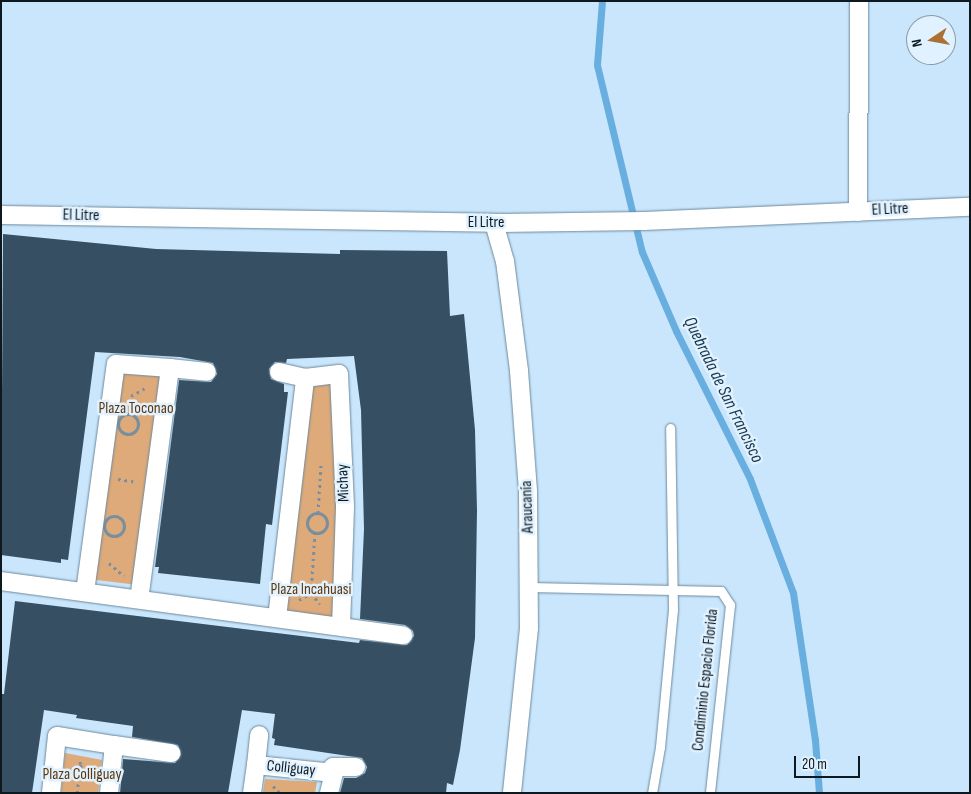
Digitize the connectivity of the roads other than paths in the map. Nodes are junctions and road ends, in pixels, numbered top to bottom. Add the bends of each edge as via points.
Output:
1 (859, 1) edge
2 (970, 206) edge
3 (858, 212) junction
4 (1, 214) edge
5 (494, 223) junction
6 (170, 368) junction
7 (207, 372) dead end
8 (279, 372) dead end
9 (305, 378) junction
10 (670, 428) dead end
11 (1, 581) edge
12 (529, 587) junction
13 (673, 589) junction
14 (84, 592) junction
15 (139, 600) junction
16 (277, 615) junction
17 (341, 626) junction
18 (403, 635) dead end
19 (259, 735) dead end
20 (114, 745) junction
21 (171, 753) dead end
22 (256, 765) junction
23 (356, 768) dead end
24 (328, 772) junction
25 (51, 793) edge
26 (109, 793) edge
27 (252, 793) edge
28 (329, 793) edge
29 (512, 793) edge
30 (652, 793) edge
31 (710, 793) edge

1 - 3 street
2 - 3 street, El Litre
3 - 5 street, El Litre via 644,221
4 - 5 street, El Litre
5 - 12 street, Araucanía via 505,261 519,371 528,492
6 - 7 street
6 - 14 street via 116,364
6 - 15 street
8 - 9 street, Michay
9 - 16 street
9 - 17 street, Michay via 339,374 345,507
10 - 13 lane
11 - 14 street
12 - 13 lane, Condiminio Espacio Florida
12 - 29 street, Araucanía via 522,711
13 - 30 lane via 660,746
13 - 31 lane, Condiminio Espacio Florida via 722,591 730,606
14 - 15 street
15 - 16 street
16 - 17 street
17 - 18 street
19 - 22 street
20 - 21 street
20 - 25 street via 57,736
20 - 26 street
22 - 24 street, Colliguay
22 - 27 street, Colliguay
23 - 24 street via 333,767
24 - 28 street, Colliguay via 334,773

